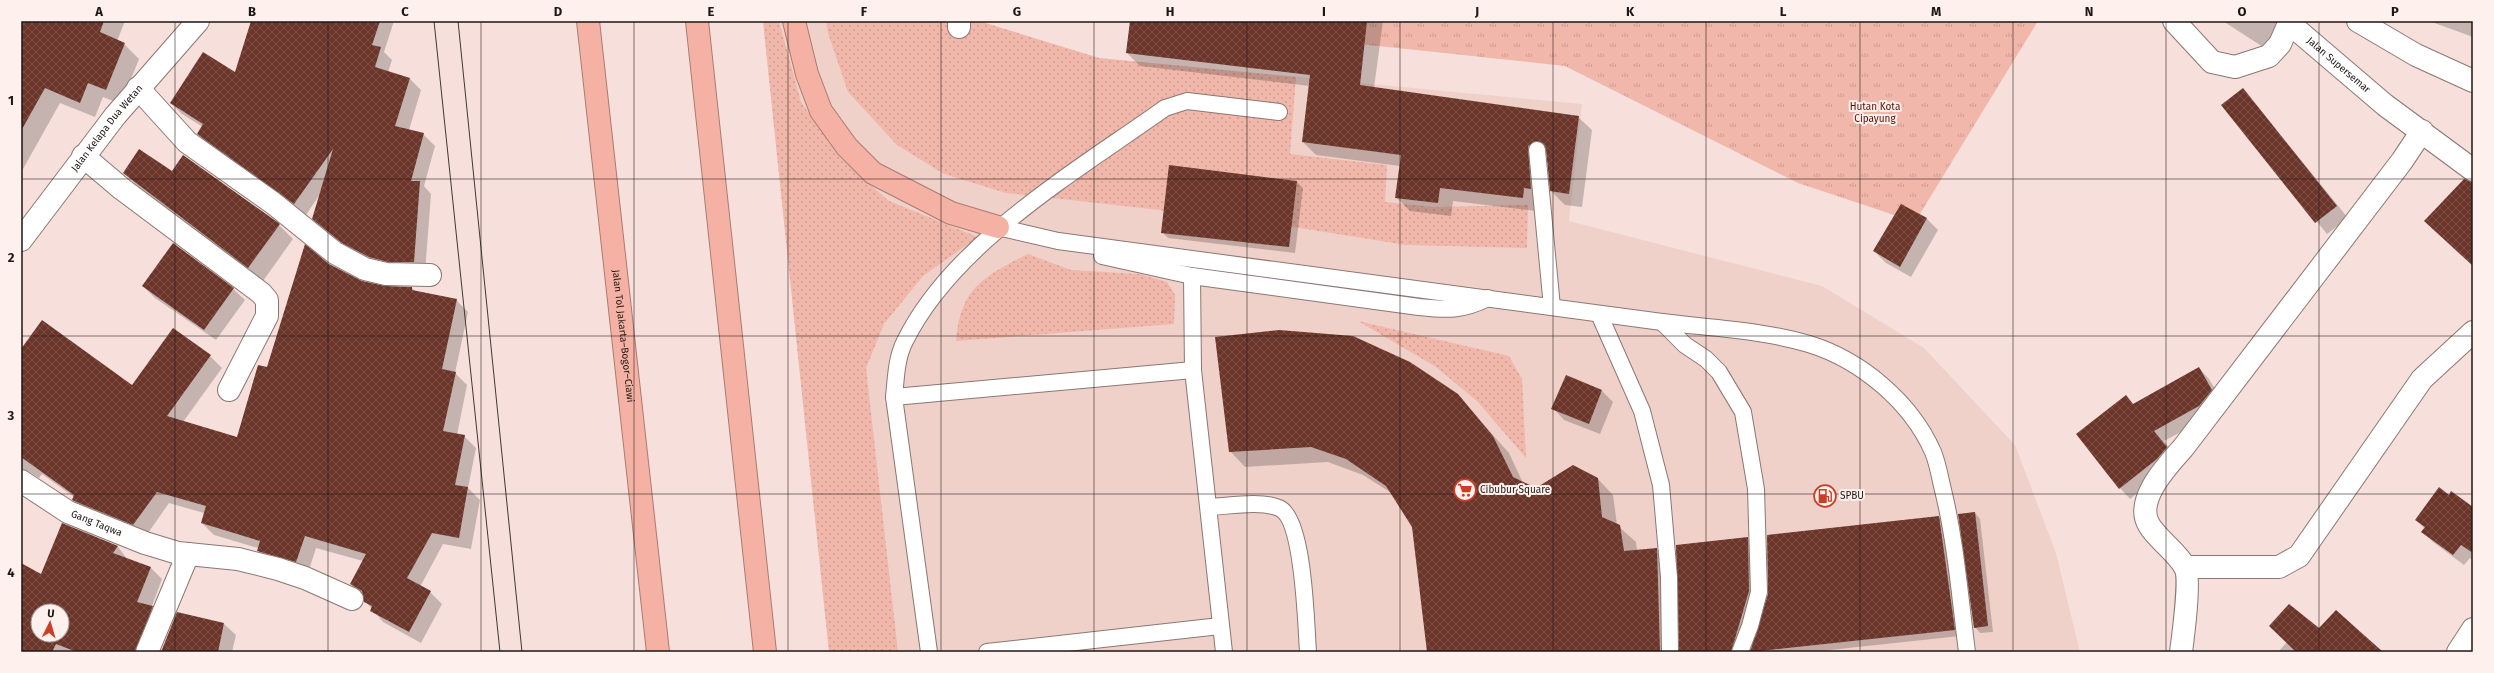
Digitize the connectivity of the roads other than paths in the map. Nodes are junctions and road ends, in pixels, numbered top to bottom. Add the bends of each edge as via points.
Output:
1 (198, 21) edge
2 (588, 21) edge
3 (698, 21) edge
4 (794, 21) edge
5 (2174, 21) edge
6 (2358, 21) edge
7 (2290, 22) edge
8 (2473, 81) edge
9 (138, 88) junction
10 (1279, 112) dead end
11 (2422, 131) junction
12 (1537, 150) dead end
13 (83, 156) junction
14 (2473, 170) edge
15 (998, 227) junction
16 (21, 240) edge
17 (1058, 241) junction
18 (430, 275) dead end
19 (1192, 276) junction
20 (1488, 298) junction
21 (1552, 307) junction
22 (1599, 314) junction
23 (1662, 322) junction
24 (2473, 332) edge
25 (1193, 370) junction
26 (229, 390) dead end
27 (894, 397) junction
28 (21, 481) edge
29 (1209, 507) junction
30 (183, 554) junction
31 (2185, 567) junction
32 (352, 599) dead end
33 (1220, 626) junction
34 (2473, 629) edge
35 (147, 652) edge
36 (658, 652) edge
37 (765, 652) edge
38 (929, 652) edge
39 (987, 652) edge
40 (1224, 652) edge
41 (1308, 652) edge
42 (1670, 652) edge
43 (1740, 652) edge
44 (1967, 652) edge
45 (2181, 652) edge
46 (2458, 652) edge

1 - 9 street, Jalan Kelapa Dua Wetan
2 - 36 highway, Jalan Tol Jakarta–Bogor–Ciawi
3 - 37 highway
4 - 15 highway via 807,74 821,111 848,147 873,173 951,213
5 - 7 street, Jalan Supersemar via 2212,62 2235,67 2269,56 2280,44
6 - 8 street via 2416,55
7 - 11 street, Jalan Supersemar via 2385,105
9 - 13 street, Jalan Kelapa Dua Wetan
9 - 18 street via 187,142 274,203 335,253 365,269 386,274
10 - 15 lane via 1187,101 1174,103
11 - 14 street, Jalan Supersemar
11 - 31 street via 2402,161 2183,448 2162,471 2152,488 2145,505 2148,524
12 - 21 lane
13 - 16 street, Jalan Kelapa Dua Wetan
13 - 26 street via 267,300 266,316
15 - 17 lane
15 - 27 lane via 945,282 904,341 898,363
17 - 19 lane via 1089,254
17 - 20 lane
19 - 20 lane via 1449,310 1469,308
19 - 25 lane
20 - 21 lane
21 - 22 lane
22 - 23 lane
22 - 42 lane via 1642,411 1661,486 1669,577
23 - 43 lane via 1685,345 1706,359 1719,372 1743,412 1756,489 1759,592
23 - 44 lane via 1756,334 1808,344 1833,354 1873,378 1913,415 1934,453 1952,528
24 - 31 street via 2422,379 2299,556 2279,567
25 - 27 lane
25 - 29 lane
27 - 38 lane
28 - 30 street, Gang Taqwa via 68,512 94,524
29 - 33 lane
29 - 41 lane via 1270,504 1282,508 1290,519 1299,542
30 - 32 street, Gang Taqwa via 238,560 278,569
30 - 35 street
31 - 45 street via 2186,589
33 - 39 lane
33 - 40 lane
34 - 46 street

